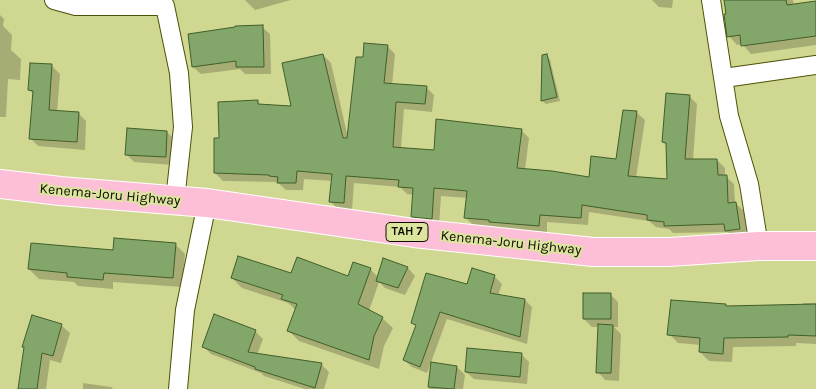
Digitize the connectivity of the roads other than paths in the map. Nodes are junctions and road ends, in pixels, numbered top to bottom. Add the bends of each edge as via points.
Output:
1 (54, 0) edge
2 (711, 0) edge
3 (163, 3) edge
4 (816, 65) edge
5 (724, 78) junction
6 (0, 184) edge
7 (175, 200) junction
8 (207, 203) junction
9 (759, 246) junction
10 (816, 246) edge
11 (178, 389) edge

1 - 3 street via 76,6
2 - 5 street
3 - 7 street via 179,73 183,127
4 - 5 street
5 - 9 street via 729,116 750,184
6 - 7 highway, Kenema-Joru Highway / TAH 7 via 60,192
7 - 8 highway, Kenema-Joru Highway / TAH 7
8 - 9 highway, Kenema-Joru Highway / TAH 7 via 414,233 593,252 669,252
8 - 11 street via 185,310
9 - 10 highway, Kenema-Joru Highway / TAH 7

